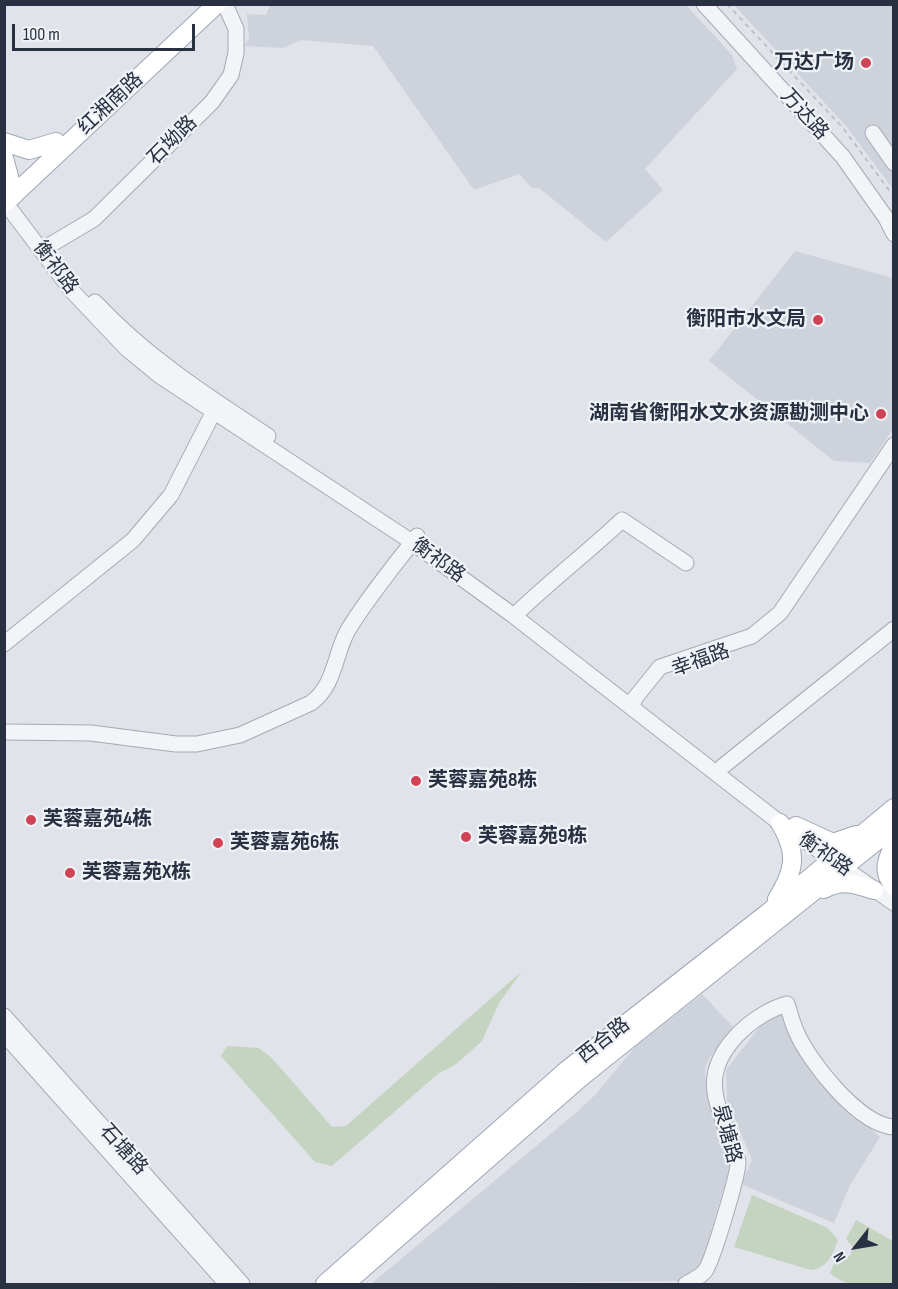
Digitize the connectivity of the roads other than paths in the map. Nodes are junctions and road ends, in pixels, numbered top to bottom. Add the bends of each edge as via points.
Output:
1 (201, 4) edge
2 (217, 4) edge
3 (225, 4) edge
4 (704, 4) edge
5 (715, 4) edge
6 (873, 133) dead end
7 (4, 142) edge
8 (56, 142) junction
9 (4, 158) edge
10 (894, 163) edge
11 (6, 195) edge
12 (894, 218) edge
13 (894, 234) edge
14 (50, 245) junction
15 (213, 413) junction
16 (894, 445) edge
17 (894, 455) edge
18 (415, 539) junction
19 (686, 563) dead end
20 (518, 613) junction
21 (894, 629) edge
22 (4, 644) edge
23 (636, 702) junction
24 (4, 732) edge
25 (722, 767) junction
26 (894, 808) edge
27 (788, 825) junction
28 (871, 827) junction
29 (894, 827) edge
30 (894, 845) edge
31 (841, 861) junction
32 (894, 888) edge
33 (874, 890) junction
34 (804, 900) junction
35 (894, 903) edge
36 (769, 912) junction
37 (4, 1016) edge
38 (4, 1034) edge
39 (894, 1127) edge
40 (165, 1214) junction
41 (214, 1284) edge
42 (227, 1284) edge
43 (242, 1284) edge
44 (324, 1284) edge
45 (345, 1284) edge
46 (686, 1284) edge

1 - 8 main road, 红湘南路
2 - 11 main road, 红湘南路
3 - 14 street, 石坳路 via 236,29 236,53 231,75 212,102 94,219
4 - 13 street, 万达路 via 843,157
5 - 12 street, 万达路 via 850,152
6 - 10 street
7 - 8 main road via 29,150
8 - 11 main road, 红湘南路
9 - 11 main road
11 - 14 street, 衡祁路
11 - 15 street, 衡祁路 via 72,291 102,325 160,376
14 - 18 street, 衡祁路 via 110,318 167,367
15 - 18 street, 衡祁路
15 - 22 street via 171,495 133,540
16 - 23 street, 幸福路 via 780,613 752,636 660,667
17 - 23 street, 幸福路 via 783,618 755,642 664,672
18 - 20 street, 衡祁路
18 - 24 street via 349,628 334,672 320,696 311,703 240,735 197,744 91,733
19 - 20 street via 622,520 557,574
20 - 23 street, 衡祁路
21 - 25 street
23 - 25 street, 衡祁路
23 - 27 street, 衡祁路
25 - 27 street, 衡祁路
26 - 28 main road, 西合路
27 - 28 main road via 833,843
27 - 31 street, 衡祁路
27 - 36 main road via 791,872
28 - 31 main road, 西合路
29 - 31 main road, 西合路
30 - 32 main road via 885,868
31 - 32 street, 衡祁路
31 - 33 street, 衡祁路
31 - 34 main road, 西合路
31 - 36 main road, 西合路
33 - 34 main road via 834,883
33 - 35 street, 衡祁路
34 - 45 main road, 西合路 via 580,1078
36 - 44 main road, 西合路 via 567,1070
37 - 43 street, 石塘路
38 - 40 street, 石塘路
39 - 46 street, 泉塘路 via 881,1126 865,1116 834,1086 805,1047 787,1004 769,1009 738,1033 715,1070 715,1092 738,1164 706,1271
40 - 41 street
40 - 42 street, 石塘路

